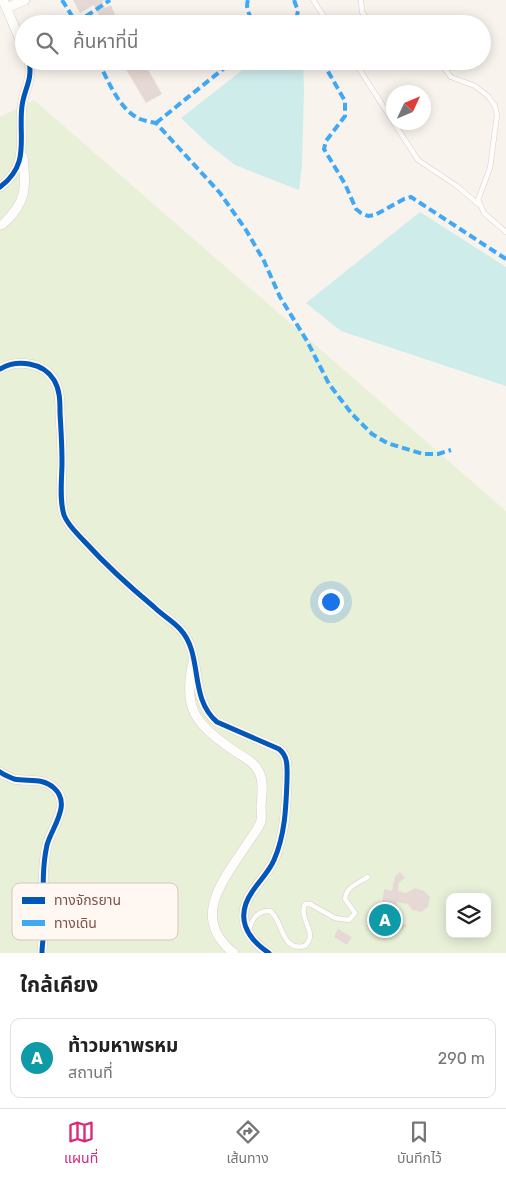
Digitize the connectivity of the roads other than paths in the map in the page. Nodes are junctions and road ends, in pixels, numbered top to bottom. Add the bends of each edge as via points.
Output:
1 (25, 0) edge
2 (313, 0) edge
3 (361, 0) edge
4 (3, 6) edge
5 (323, 15) edge
6 (364, 15) edge
7 (15, 31) edge
8 (31, 70) edge
9 (360, 70) edge
10 (445, 70) edge
11 (22, 152) junction
12 (0, 187) edge
13 (479, 205) junction
14 (0, 225) edge
15 (506, 232) edge
16 (0, 369) edge
17 (193, 662) junction
18 (0, 772) edge
19 (368, 877) dead end
20 (43, 883) edge
21 (249, 933) junction
22 (43, 940) edge
23 (42, 953) edge
24 (234, 953) edge
25 (269, 953) edge

1 - 4 street
2 - 5 lane
3 - 6 lane
4 - 7 street
8 - 11 street via 22,105
9 - 13 lane via 418,160
10 - 13 lane via 451,78 469,82 483,92 496,109 490,168 478,198
11 - 12 street via 12,175
11 - 14 street via 23,197 19,208
13 - 15 lane
16 - 17 street via 13,364 30,364 54,380 59,392 65,518 98,556 181,630
17 - 21 street via 202,702 212,718 234,731 279,749 286,758 286,800 280,844 273,862 245,904 244,922
17 - 24 street via 188,687 194,713 210,732 253,763 262,780 260,824 213,904 215,930
18 - 20 street via 13,778 45,783 55,788 61,800 60,814 45,854
19 - 21 lane via 346,893 345,899 355,913 349,920 335,918 305,904 304,912 311,934 305,946 296,946 285,939 277,917 270,910 255,916
21 - 25 street
22 - 23 street

